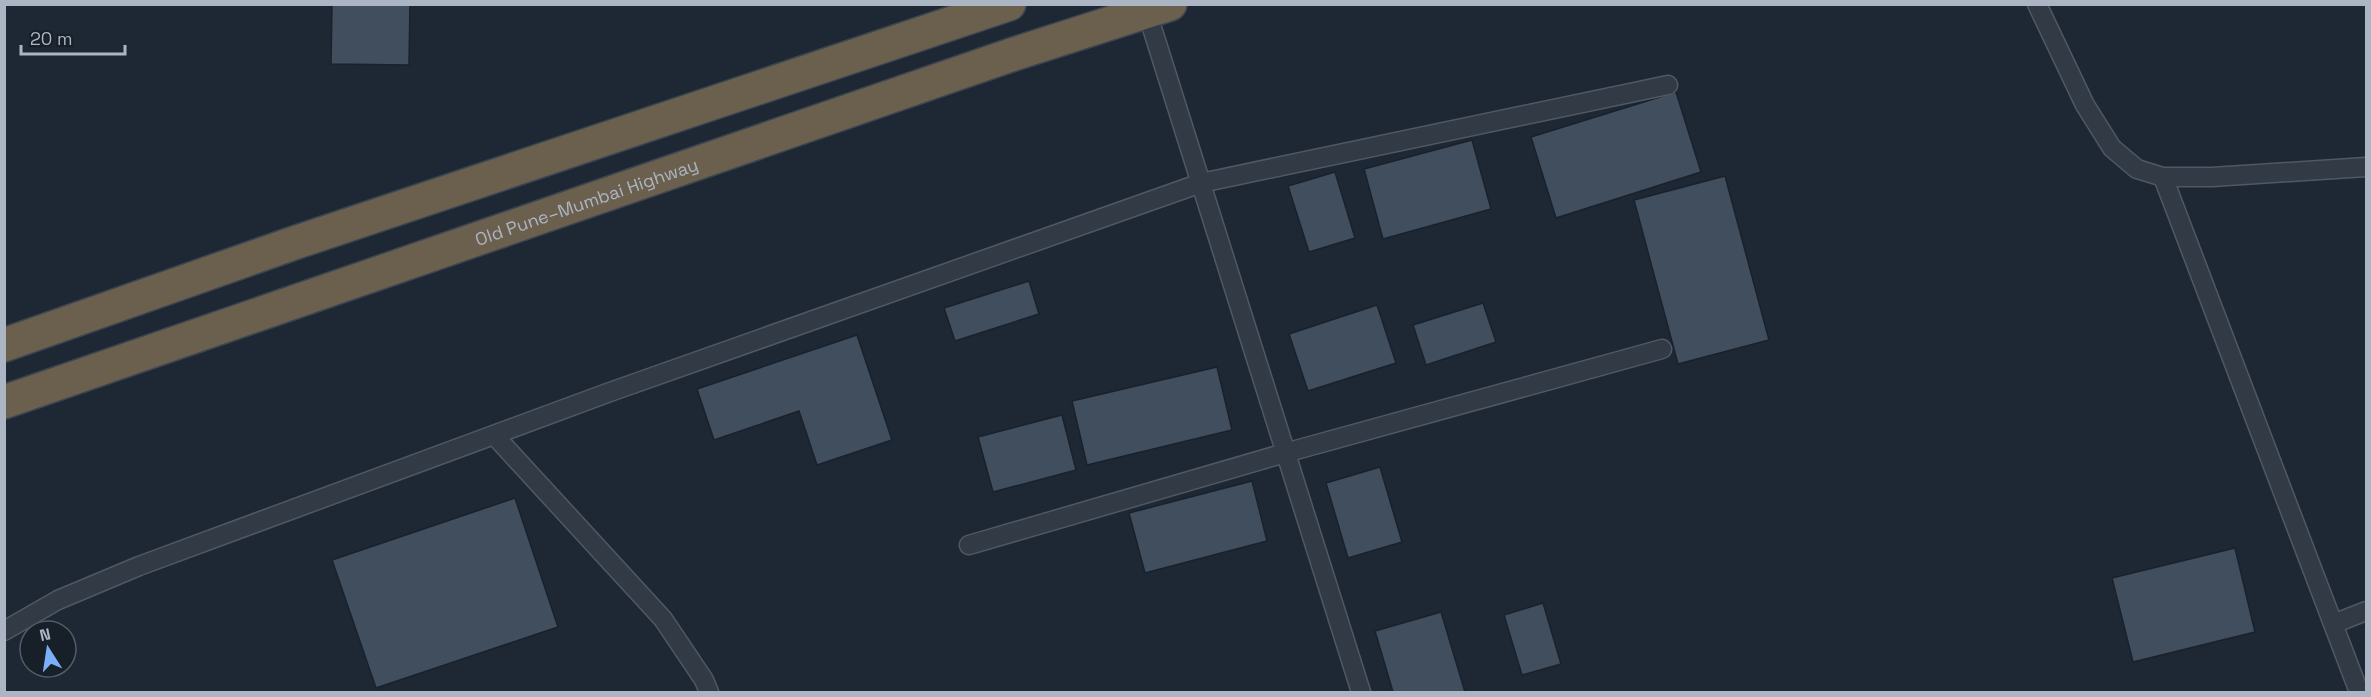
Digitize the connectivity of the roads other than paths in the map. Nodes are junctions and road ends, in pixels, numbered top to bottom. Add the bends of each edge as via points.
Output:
1 (1009, 4) edge
2 (2037, 4) edge
3 (1158, 8) edge
4 (1668, 85) dead end
5 (2367, 167) edge
6 (2163, 177) junction
7 (1201, 183) junction
8 (4, 345) edge
9 (1662, 349) dead end
10 (4, 402) edge
11 (494, 435) junction
12 (1285, 453) junction
13 (969, 545) dead end
14 (2367, 611) edge
15 (2333, 624) junction
16 (4, 630) edge
17 (710, 693) edge
18 (1361, 693) edge
19 (2359, 693) edge

1 - 8 highway via 297,242
2 - 6 lane via 2085,105 2112,148 2136,169
3 - 7 lane
3 - 10 highway, Old Pune–Mumbai Highway via 1011,55
4 - 7 lane
5 - 6 lane
6 - 15 lane
7 - 11 lane
7 - 12 lane
9 - 12 lane
11 - 16 lane via 139,566 58,600
11 - 17 lane via 663,619
12 - 13 lane
12 - 18 lane
14 - 15 lane
15 - 19 lane

